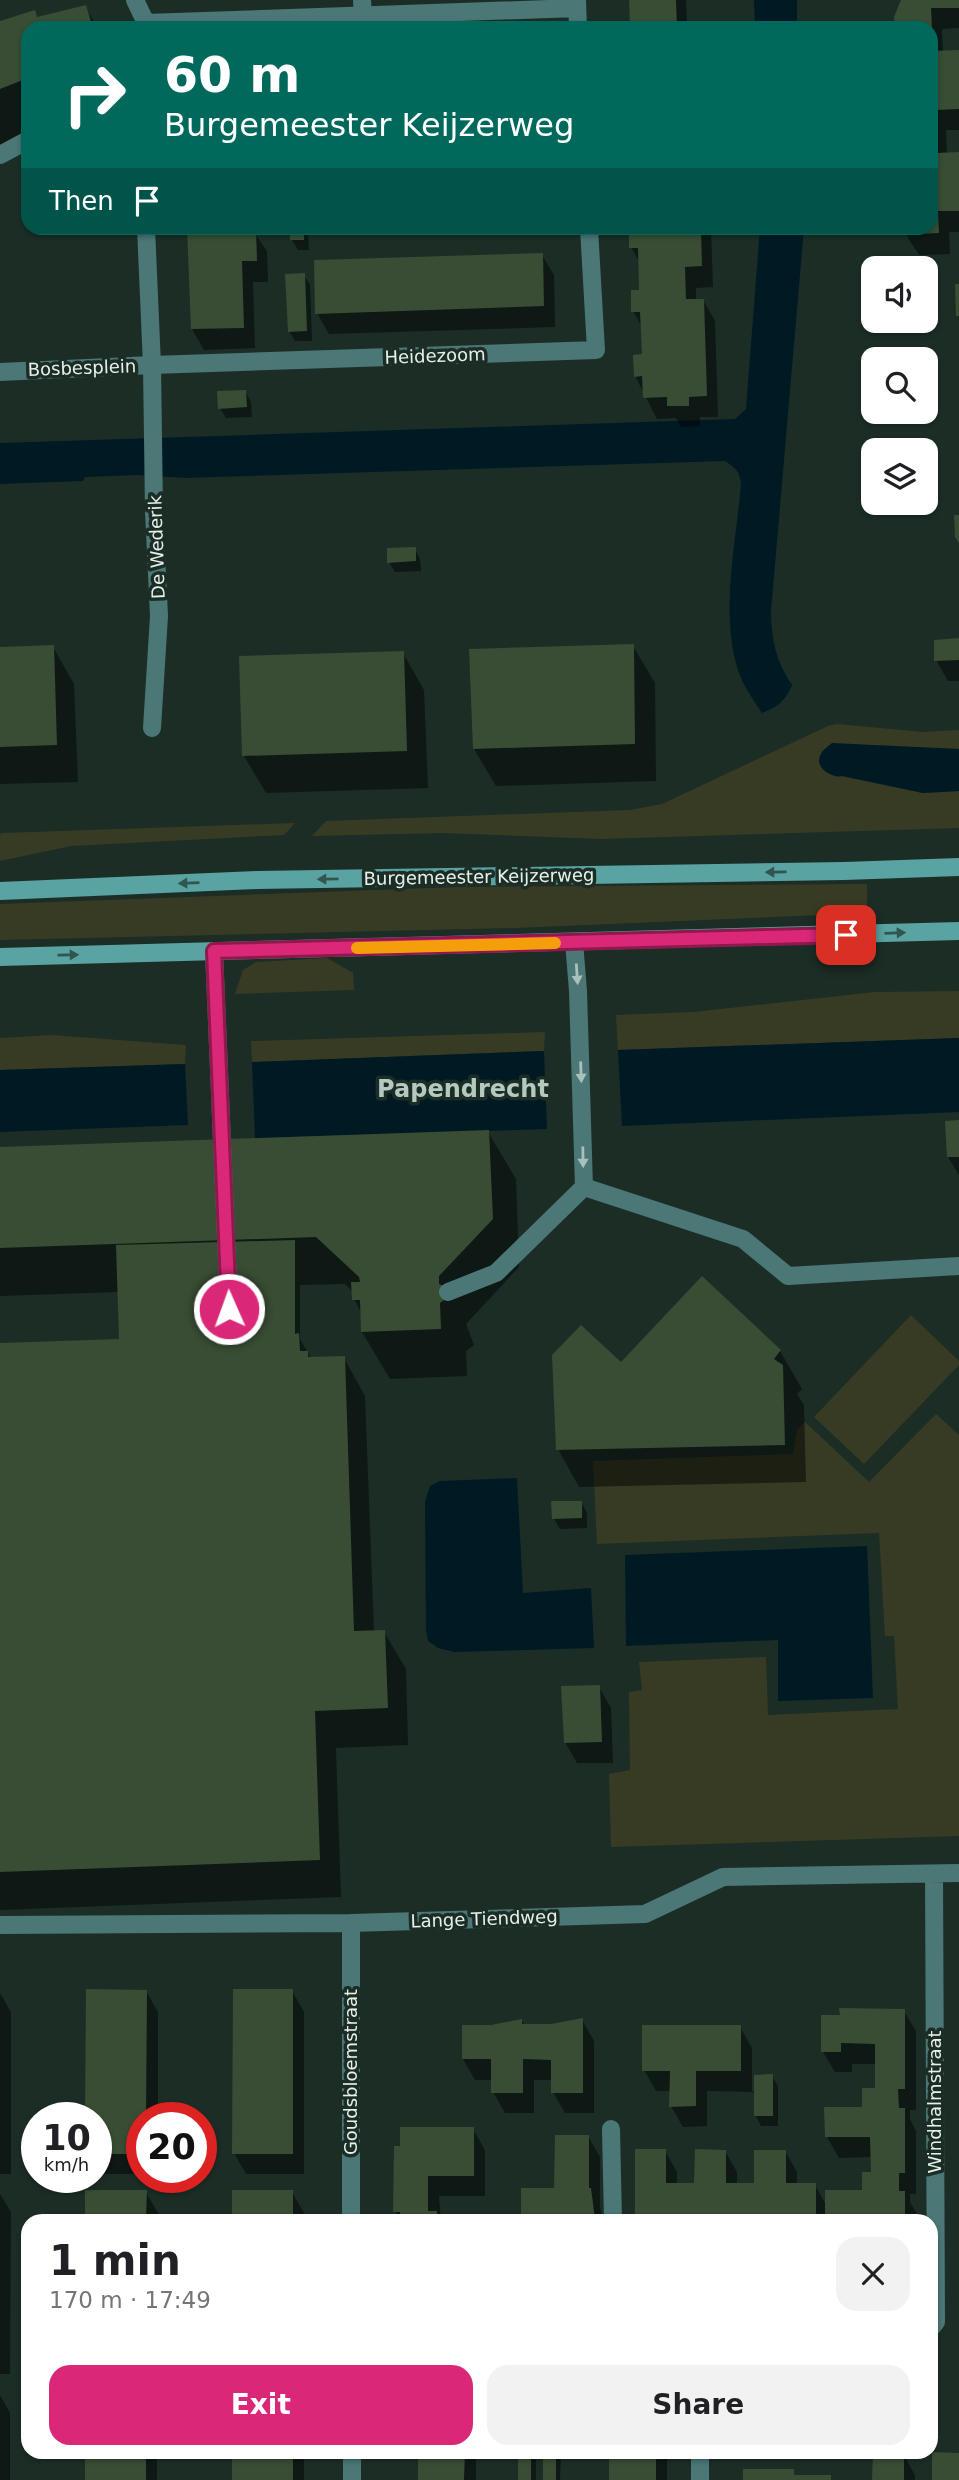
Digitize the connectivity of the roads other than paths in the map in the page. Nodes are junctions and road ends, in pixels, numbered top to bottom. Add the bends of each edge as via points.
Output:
1 (135, 0) edge
2 (577, 4) edge
3 (362, 8) edge
4 (144, 21) edge
5 (197, 21) edge
6 (21, 144) edge
7 (0, 155) edge
8 (146, 235) edge
9 (589, 235) edge
10 (152, 365) junction
11 (0, 372) edge
12 (152, 728) dead end
13 (959, 867) edge
14 (0, 891) edge
15 (959, 931) edge
16 (574, 942) junction
17 (214, 951) junction
18 (0, 957) edge
19 (584, 1187) junction
20 (959, 1266) edge
21 (448, 1292) dead end
22 (229, 1309) dead end
23 (959, 1873) edge
24 (934, 1874) junction
25 (351, 1923) junction
26 (0, 1925) edge
27 (611, 2129) dead end
28 (351, 2214) edge
29 (613, 2214) edge
30 (936, 2214) edge
31 (352, 2459) edge
32 (700, 2459) edge
33 (352, 2480) edge
34 (700, 2480) edge

1 - 4 street
2 - 3 street
3 - 5 street
6 - 7 street
8 - 10 street, Bosbesplein
9 - 10 street, Heidezoom via 596,350
10 - 11 street, Bosbesplein
10 - 12 street, De Wederik via 159,616
13 -> 14 main road, Burgemeester Keijzerweg via 257,880
16 -> 15 main road
16 - 17 main road
16 -> 19 street
18 -> 17 main road
17 - 22 street
19 - 20 street via 743,1239 788,1276
19 - 21 street via 496,1273
23 - 24 street, Lange Tiendweg
24 - 25 street, Lange Tiendweg via 723,1877 645,1914
24 - 30 street, Windhalmstraat
25 - 26 street, Lange Tiendweg
25 - 28 street, Goudsbloemstraat
27 - 29 street
31 - 33 street
32 - 34 street

